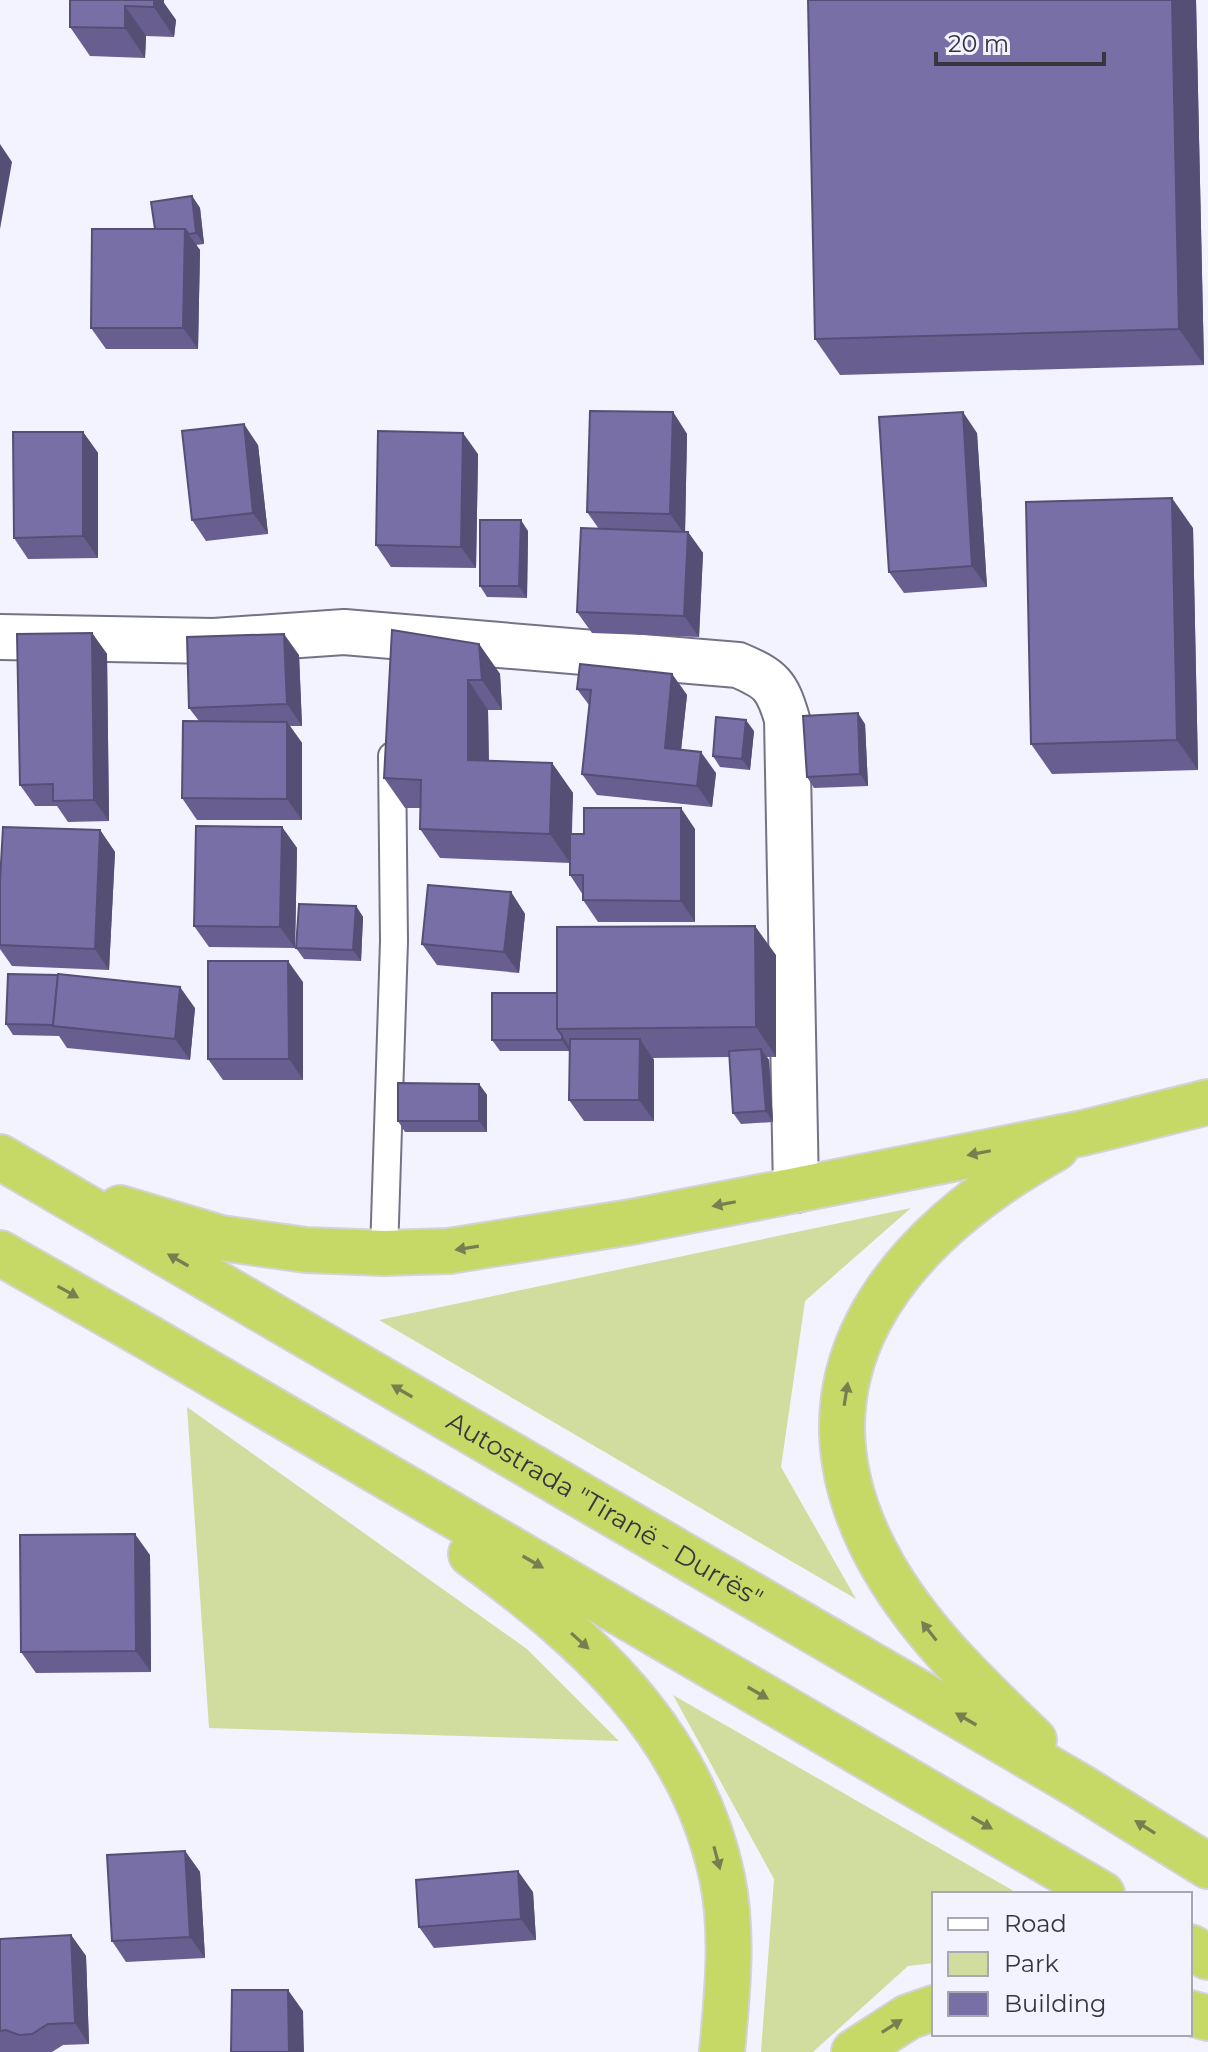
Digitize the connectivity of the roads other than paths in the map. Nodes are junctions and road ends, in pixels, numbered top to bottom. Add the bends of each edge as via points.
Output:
1 (0, 637) edge
2 (392, 727) edge
3 (1208, 1102) edge
4 (1083, 1133) junction
5 (0, 1157) edge
6 (53, 1187) junction
7 (796, 1190) junction
8 (0, 1253) edge
9 (384, 1253) junction
10 (151, 1339) junction
11 (1081, 1787) junction
12 (1208, 1866) edge
13 (1099, 1892) edge
14 (932, 2009) edge
15 (722, 2052) edge
16 (854, 2052) edge

1 - 7 street via 214,641 344,632 391,651 738,665 763,675 780,694 787,719
2 - 9 lane via 394,941
3 - 4 highway
4 -> 7 highway
11 -> 4 highway via 969,1677 898,1589 858,1515 842,1439 845,1395 856,1352 875,1308 899,1273 946,1224 985,1194
5 - 6 highway, Autostrada "Tiranë - Durrës"
6 - 9 highway via 221,1238 306,1250
11 -> 6 highway, Autostrada "Tiranë - Durrës"
7 -> 9 highway via 449,1251
8 -> 10 highway
10 -> 13 highway
10 -> 15 highway via 261,1428 467,1551 519,1589 593,1652 628,1690 665,1738 687,1781 709,1829 723,1879 729,1978
12 -> 11 highway, Autostrada "Tiranë - Durrës"
16 -> 14 highway via 908,2017

